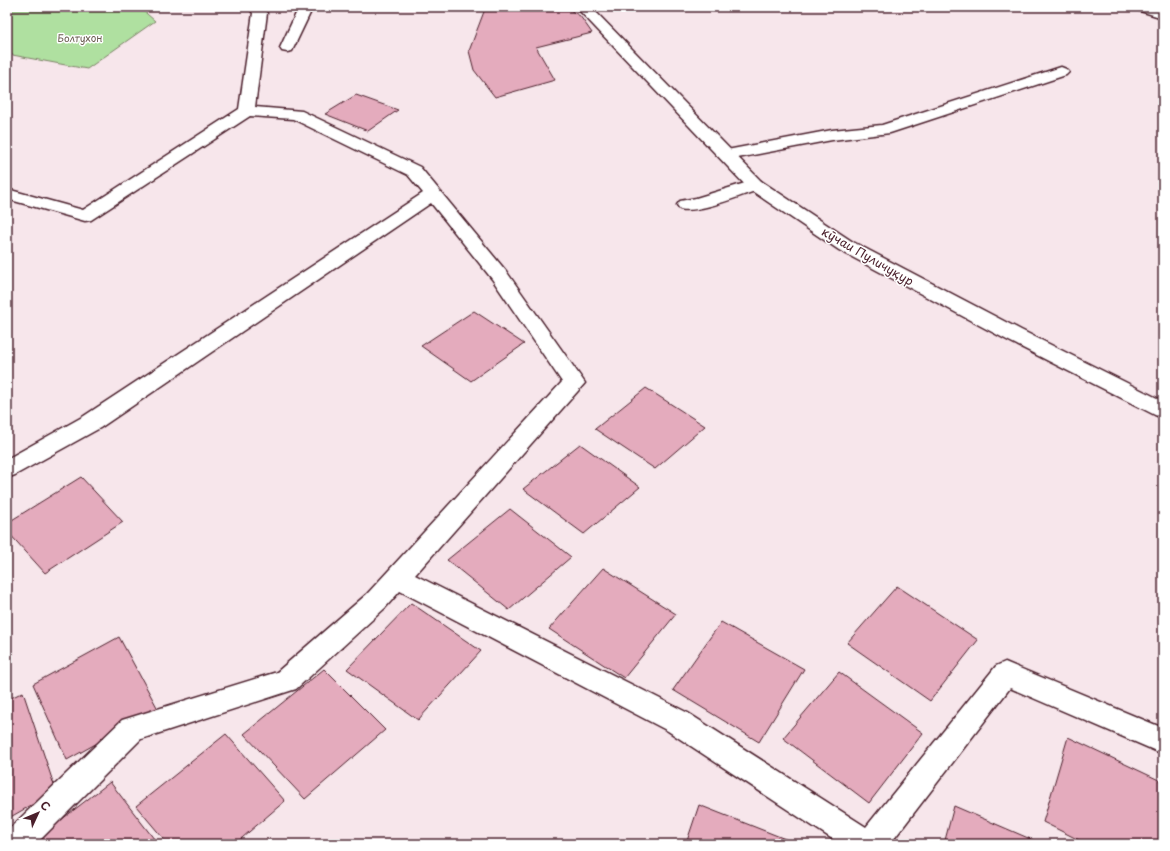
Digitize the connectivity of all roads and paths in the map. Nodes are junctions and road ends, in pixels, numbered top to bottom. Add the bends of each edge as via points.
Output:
1 (255, 7) edge
2 (306, 7) edge
3 (583, 7) edge
4 (1142, 7) edge
5 (1163, 14) edge
6 (287, 48) dead end
7 (1061, 72) dead end
8 (247, 111) junction
9 (727, 155) junction
10 (756, 185) junction
11 (7, 194) edge
12 (434, 194) junction
13 (686, 205) dead end
14 (1163, 410) edge
15 (7, 469) edge
16 (397, 578) junction
17 (1163, 741) edge
18 (15, 844) edge
19 (866, 844) edge
20 (871, 844) edge

1 - 8 street via 260,13
2 - 6 street
3 - 9 street, кӯчаи Пуличуқур
4 - 5 street
7 - 9 street via 884,130 832,135
8 - 11 street via 85,216
8 - 12 street via 296,114 414,171
9 - 10 street, кӯчаи Пуличуқур
10 - 13 street
10 - 14 street, кӯчаи Пуличуқур via 846,246
12 - 15 street via 92,422
12 - 16 street via 499,275 574,383
16 - 18 street via 376,601 286,681 132,729
16 - 19 street via 678,722
17 - 20 street via 1005,674

